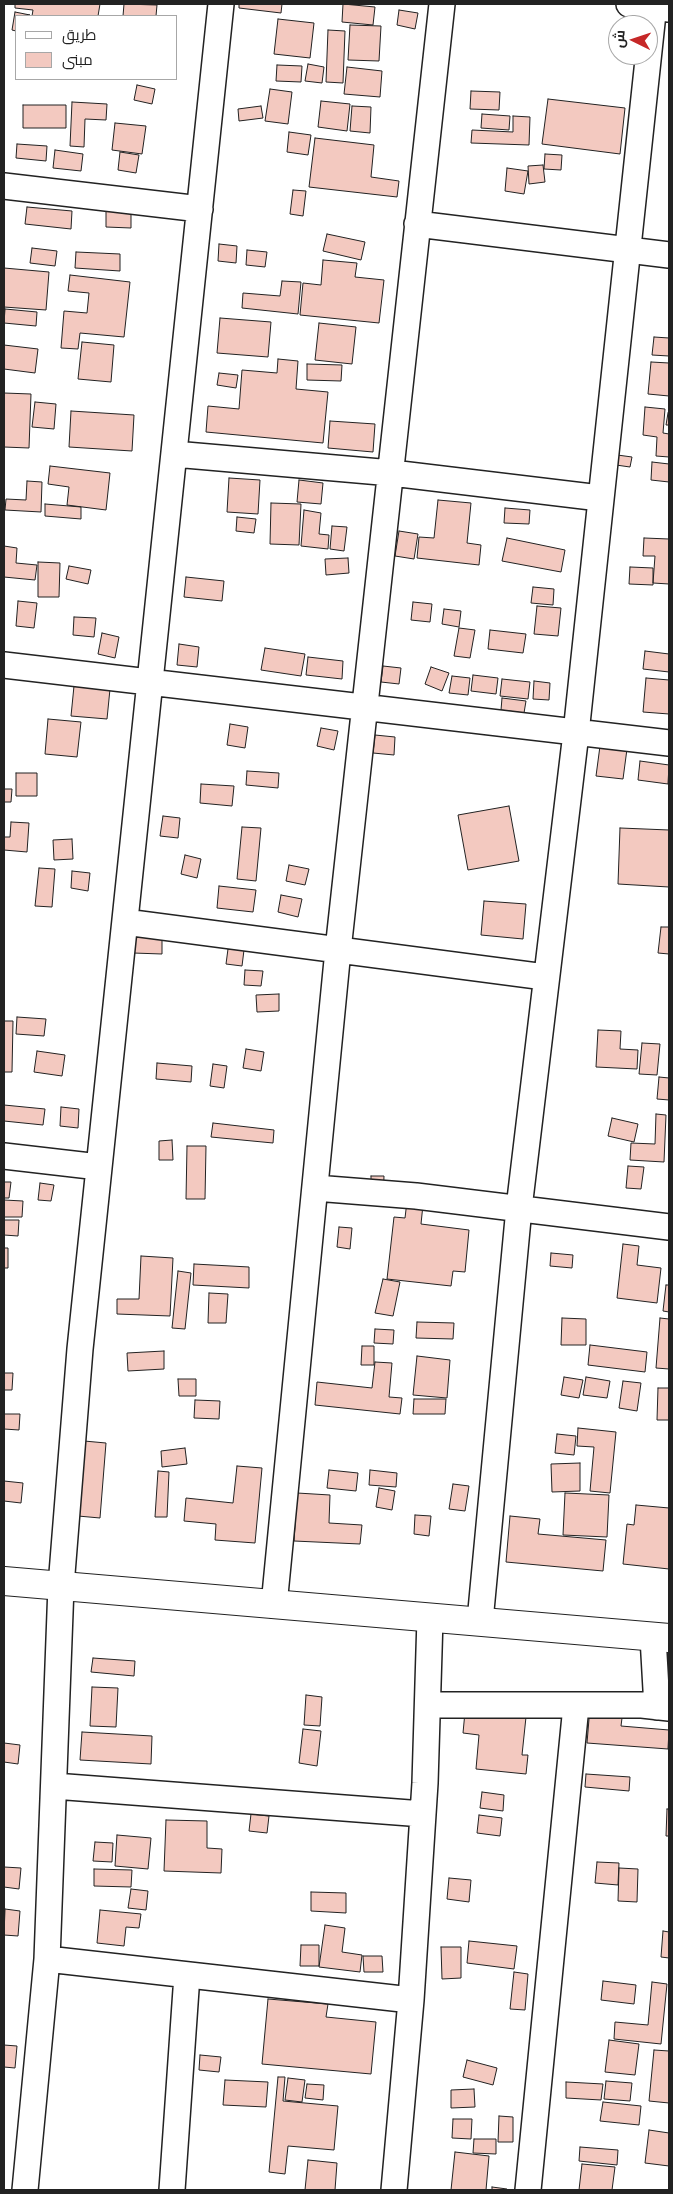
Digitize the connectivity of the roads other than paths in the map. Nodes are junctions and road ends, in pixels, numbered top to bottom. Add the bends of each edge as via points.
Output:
1 (221, 4) edge
2 (442, 4) edge
3 (629, 4) edge
4 (659, 6) edge
5 (4, 186) edge
6 (200, 209) junction
7 (417, 224) junction
8 (629, 250) junction
9 (669, 254) edge
10 (174, 454) junction
11 (392, 473) junction
12 (600, 498) junction
13 (4, 665) edge
14 (150, 682) junction
15 (366, 708) junction
16 (576, 732) junction
17 (669, 743) edge
18 (125, 922) junction
19 (338, 950) junction
20 (545, 978) junction
21 (4, 1156) edge
22 (99, 1167) junction
23 (315, 1188) junction
24 (519, 1208) junction
25 (669, 1227) edge
26 (4, 1581) edge
27 (61, 1586) junction
28 (274, 1604) junction
29 (430, 1618) junction
30 (480, 1621) junction
31 (661, 1638) edge
32 (428, 1705) junction
33 (576, 1706) junction
34 (663, 1707) edge
35 (54, 1786) junction
36 (423, 1814) junction
37 (47, 1959) junction
38 (187, 1975) junction
39 (411, 2000) junction
40 (25, 2190) edge
41 (172, 2190) edge
42 (394, 2190) edge
43 (528, 2190) edge

1 - 6 street
2 - 7 street
3 - 4 street
4 - 8 street
5 - 6 street
6 - 10 street
7 - 8 street
7 - 11 street
8 - 9 street
8 - 12 street
10 - 11 street
10 - 14 street
11 - 12 street
11 - 15 street
12 - 16 street
13 - 14 street
14 - 15 street
14 - 18 street
15 - 16 street
15 - 19 street
16 - 17 street
16 - 20 street
18 - 19 street
18 - 22 street
19 - 20 street
19 - 23 street
20 - 24 street
21 - 22 street
22 - 27 street
23 - 24 street
23 - 28 street
24 - 25 street
24 - 30 street
26 - 27 highway
27 - 28 highway
27 - 35 street
28 - 29 highway
29 - 30 highway
29 - 32 street
30 - 31 highway
31 - 34 street
32 - 33 street
32 - 36 street
33 - 34 street
33 - 43 street
35 - 36 street
35 - 37 street
36 - 39 street
37 - 38 street
37 - 40 street
38 - 39 street
38 - 41 street
39 - 42 street

